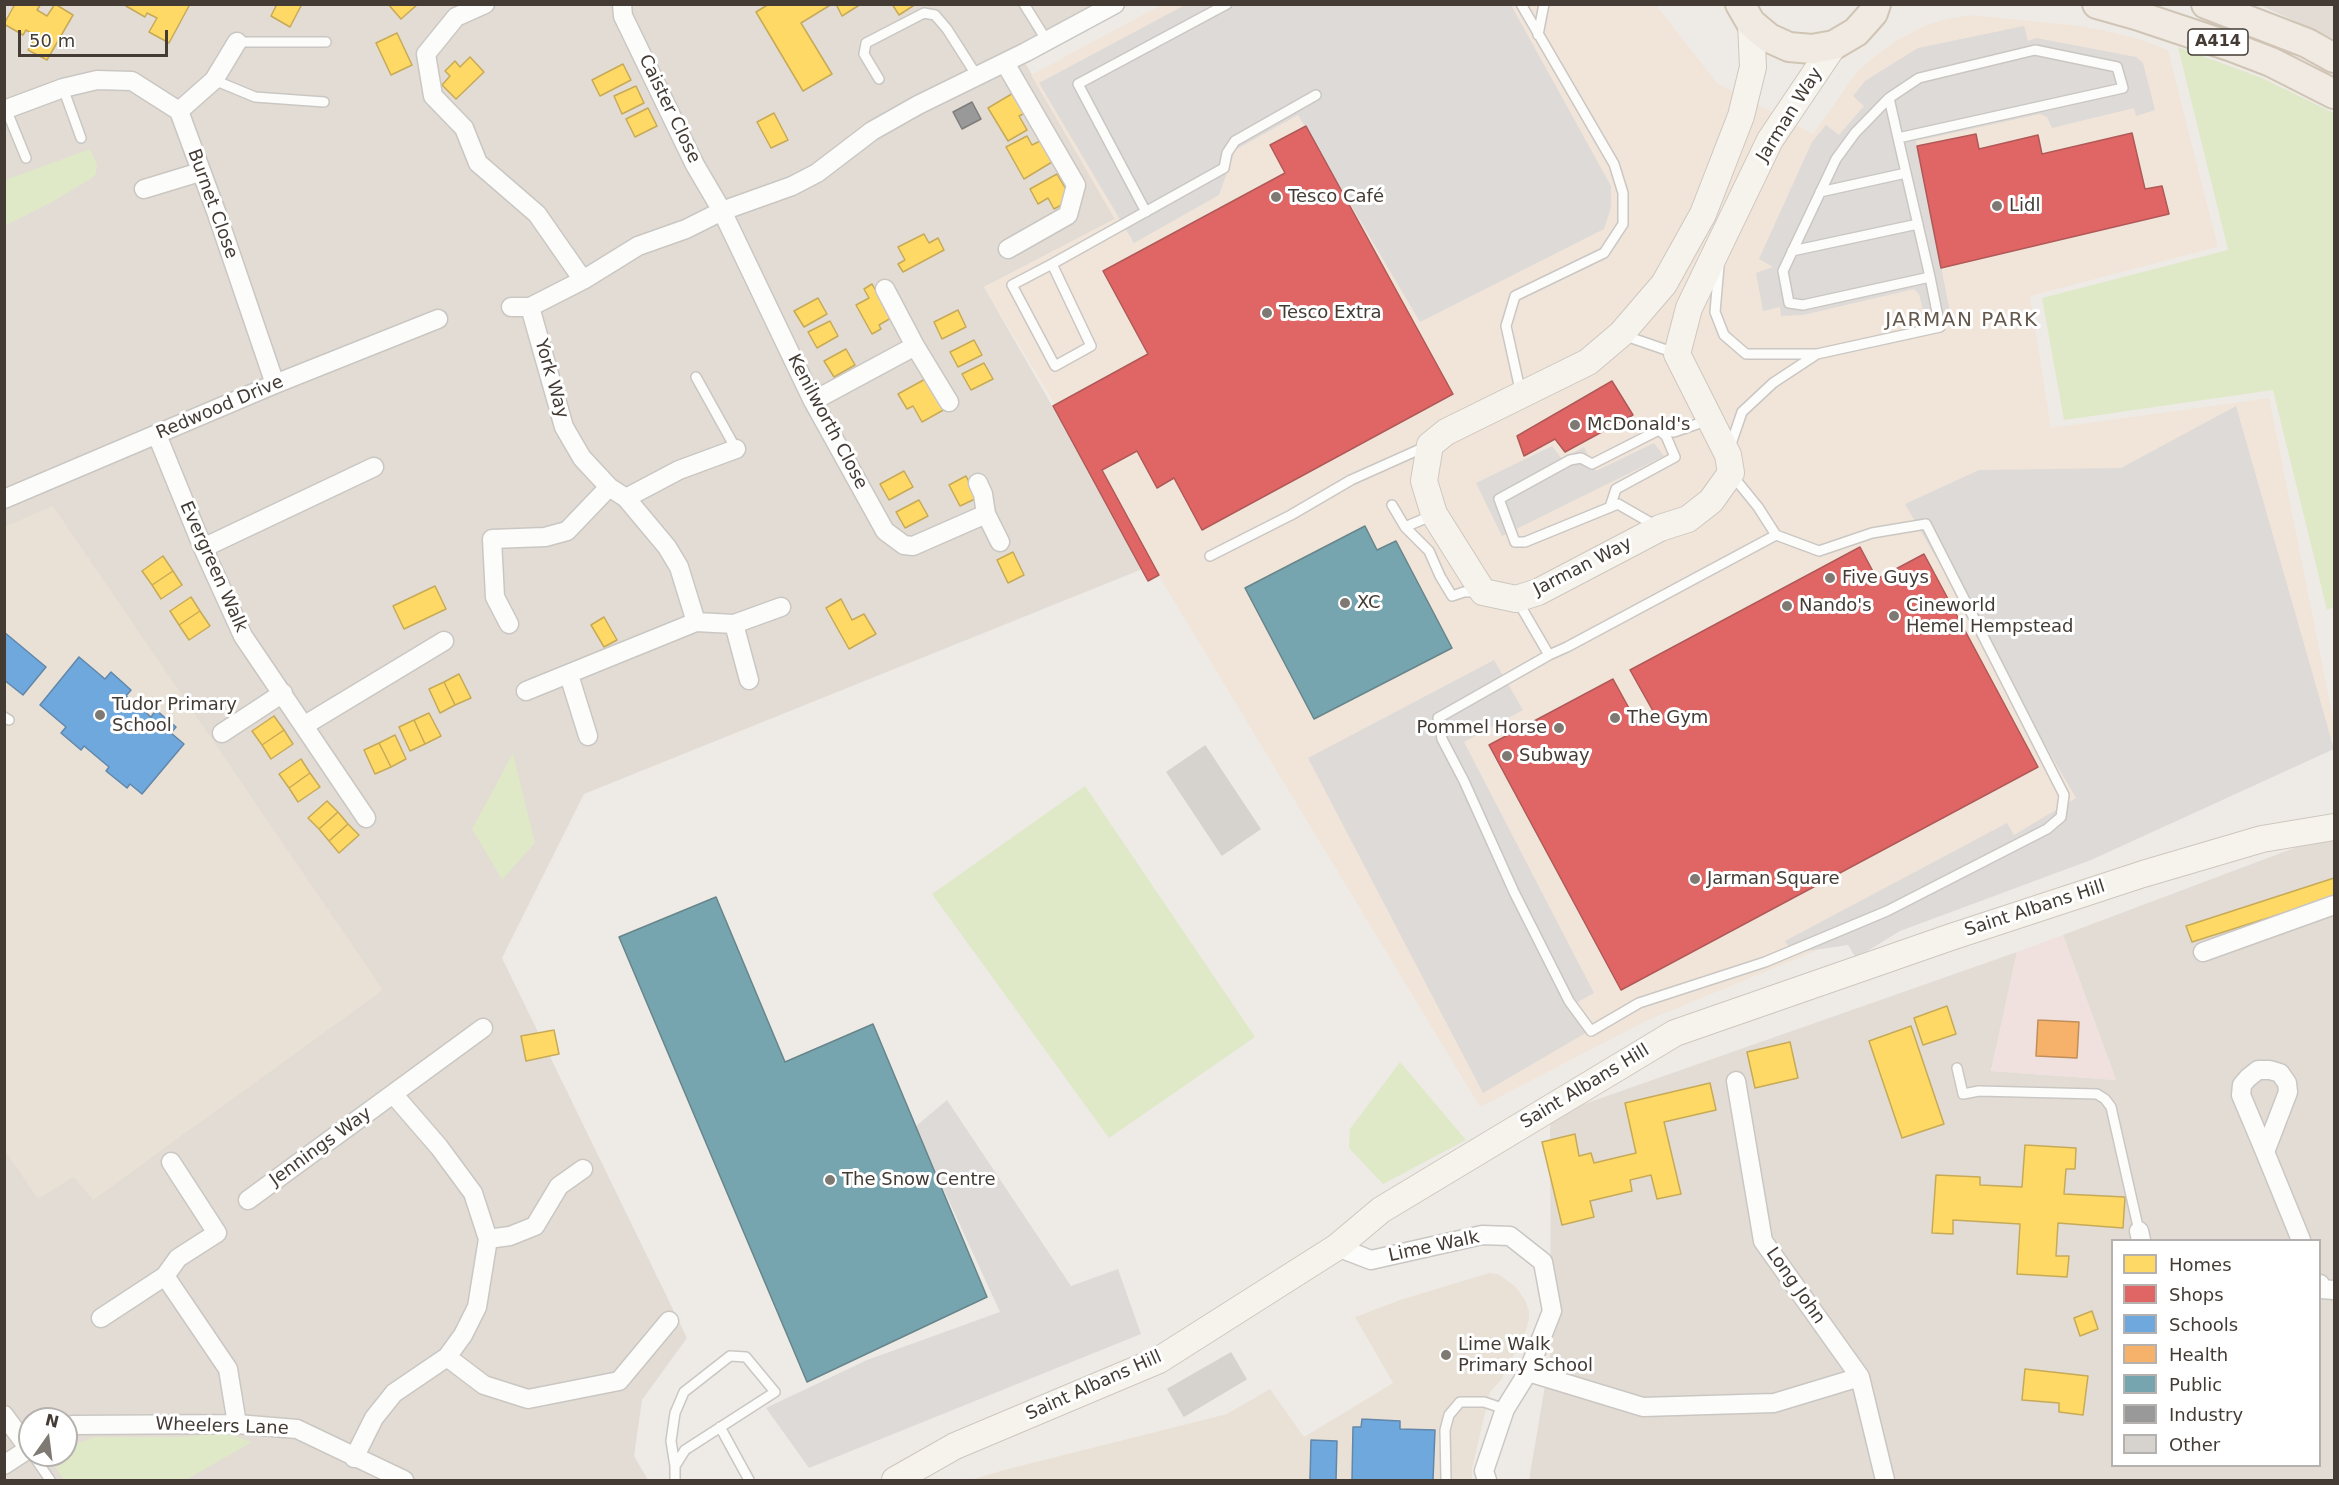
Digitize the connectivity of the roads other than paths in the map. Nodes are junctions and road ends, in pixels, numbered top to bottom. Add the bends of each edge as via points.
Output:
1 (485, 4) edge
2 (622, 4) edge
3 (1024, 4) edge
4 (1115, 4) edge
5 (1227, 4) edge
6 (1521, 4) edge
7 (1544, 4) edge
8 (2097, 4) edge
9 (2206, 4) edge
10 (2227, 4) edge
11 (1880, 7) edge
12 (1743, 11) edge
13 (1538, 35) junction
14 (1047, 41) junction
15 (237, 42) joint
16 (326, 42) dead end
17 (2307, 43) junction
18 (1834, 45) junction
19 (2334, 58) edge
20 (1005, 63) junction
21 (977, 76) junction
22 (879, 79) dead end
23 (214, 80) junction
24 (63, 87) junction
25 (2334, 94) edge
26 (1316, 95) dead end
27 (1889, 98) junction
28 (324, 102) dead end
29 (5, 109) edge
30 (178, 111) junction
31 (81, 138) dead end
32 (1898, 138) junction
33 (26, 158) dead end
34 (200, 172) junction
35 (1906, 173) junction
36 (144, 189) dead end
37 (1820, 192) junction
38 (722, 210) junction
39 (1146, 212) junction
40 (1918, 224) junction
41 (1721, 243) junction
42 (1008, 249) dead end
43 (1792, 251) junction
44 (1052, 264) junction
45 (1930, 277) junction
46 (583, 280) junction
47 (885, 289) dead end
48 (511, 307) dead end
49 (530, 307) junction
50 (438, 319) dead end
51 (1621, 334) junction
52 (915, 346) junction
53 (1677, 354) junction
54 (1817, 354) junction
55 (696, 377) dead end
56 (274, 384) junction
57 (1521, 394) junction
58 (813, 401) junction
59 (949, 402) dead end
60 (1714, 426) junction
61 (1659, 430) junction
62 (157, 435) junction
63 (1430, 445) junction
64 (736, 449) joint
65 (1730, 464) junction
66 (374, 467) dead end
67 (978, 483) dead end
68 (609, 487) junction
69 (626, 498) junction
70 (4, 500) edge
71 (1392, 505) dead end
72 (1610, 507) junction
73 (986, 514) junction
74 (1434, 514) junction
75 (1405, 528) junction
76 (1660, 528) junction
77 (1776, 535) junction
78 (1000, 542) dead end
79 (203, 548) junction
80 (1210, 556) dead end
81 (1483, 592) junction
82 (1516, 599) junction
83 (781, 607) dead end
84 (696, 622) junction
85 (509, 624) dead end
86 (734, 624) junction
87 (444, 641) dead end
88 (1549, 655) junction
89 (569, 675) junction
90 (749, 680) dead end
91 (526, 691) dead end
92 (283, 693) junction
93 (305, 725) junction
94 (222, 733) dead end
95 (588, 736) dead end
96 (366, 818) dead end
97 (2334, 827) edge
98 (2334, 906) edge
99 (2203, 952) dead end
100 (483, 1028) dead end
101 (1957, 1068) dead end
102 (1736, 1081) dead end
103 (394, 1095) junction
104 (2265, 1152) dead end
105 (171, 1162) dead end
106 (583, 1169) dead end
107 (248, 1200) dead end
108 (2140, 1236) edge
109 (488, 1239) junction
110 (2301, 1239) edge
111 (1337, 1247) junction
112 (165, 1276) junction
113 (101, 1318) dead end
114 (669, 1321) dead end
115 (447, 1357) junction
116 (1528, 1372) junction
117 (1860, 1377) junction
118 (1505, 1409) junction
119 (4, 1415) edge
120 (237, 1424) junction
121 (78, 1425) edge
122 (720, 1427) junction
123 (18, 1434) edge
124 (18, 1457) edge
125 (354, 1458) junction
126 (4, 1465) edge
127 (675, 1466) junction
128 (41, 1467) edge
129 (50, 1480) edge
130 (404, 1480) edge
131 (675, 1480) edge
132 (749, 1480) edge
133 (895, 1480) edge
134 (1446, 1480) edge
135 (1487, 1480) edge
136 (1885, 1480) edge

1 - 46 street via 456,17 426,54 433,96 464,128 478,164 537,214
2 - 38 street, Caister Close via 624,16 695,165
3 - 14 lane
4 - 14 street
5 - 39 lane via 1078,84
6 - 13 lane
7 - 13 lane
8 - 25 main road, A414 via 2232,47
9 - 17 main road, A414
10 - 17 main road, A414
11 - 18 main road via 1856,32
12 - 18 main road via 1768,38 1789,47 1812,49
12 - 51 street, Jarman Way via 1753,67 1741,116 1703,214 1664,284
13 - 57 lane via 1614,164 1623,193 1623,224 1605,253 1515,296 1506,326
14 - 20 street
15 - 16 lane
15 - 23 street
17 - 19 main road, A414
18 - 41 street, Jarman Way via 1770,140
20 - 21 street
20 - 42 street via 1076,185 1068,215
21 - 22 lane via 947,29 935,15 924,13 866,43 864,54
21 - 38 street via 872,131 817,173 792,186
23 - 28 lane via 255,98
23 - 30 street
24 - 29 street
24 - 30 street via 97,80 132,81
24 - 31 lane
26 - 39 lane via 1235,141 1224,168
27 - 32 lane
27 - 32 lane via 1919,78 2035,50 2117,67 2122,88
27 - 37 lane via 1855,133 1836,159
29 - 33 lane
30 - 34 street, Burnet Close
32 - 35 lane
34 - 36 street
34 - 56 street, Burnet Close
35 - 37 lane
35 - 40 lane
37 - 43 lane
38 - 46 street via 686,229 638,246
38 - 58 street, Kenilworth Close
39 - 44 lane
40 - 43 lane
40 - 45 lane
41 - 53 street, Jarman Way via 1689,308
41 - 54 lane via 1715,312 1724,335 1746,354
43 - 45 lane via 1783,271 1789,303 1803,305
44 - 44 lane via 1012,285 1055,366 1091,346
45 - 54 lane via 1940,327
46 - 49 street
47 - 52 street
48 - 49 street
49 - 68 street, York Way via 564,427 582,458
50 - 56 street, Redwood Drive
51 - 53 lane
51 - 57 street, Jarman Way via 1588,363
52 - 58 street
52 - 59 street
53 - 60 street
54 - 65 lane via 1773,383 1742,412
55 - 64 lane
56 - 62 street, Redwood Drive
57 - 63 street, Jarman Way via 1446,432
58 - 73 street, Kenilworth Close via 885,531 898,542 913,546
60 - 61 lane via 1703,422 1674,432
60 - 65 street
61 - 72 lane via 1675,457 1616,489
61 - 72 lane via 1592,464 1581,458 1570,460 1499,499 1515,542 1525,542
62 - 70 street, Redwood Drive
62 - 79 street, Evergreen Walk
63 - 74 street via 1424,481
63 - 80 lane via 1351,480
64 - 69 street via 679,470
65 - 76 street, Jarman Way via 1711,501 1688,519
65 - 77 lane
66 - 79 street
67 - 73 street via 984,494
68 - 69 street, York Way
68 - 85 street via 567,531 545,537 492,538 495,597
69 - 84 street, York Way via 679,567
71 - 75 lane
72 - 76 lane via 1618,504
73 - 78 street
74 - 75 lane
74 - 81 street
75 - 81 lane via 1429,551 1452,596
76 - 82 street, Jarman Way via 1538,592
77 - 88 lane
77 - 88 lane via 1820,551 1872,533 1926,524 2064,795 2061,817 2047,829 1887,911 1765,962 1639,1003 1591,1031 1569,1001 1514,892 1442,740 1438,718
79 - 92 street, Evergreen Walk via 243,636
81 - 82 street, Jarman Way
82 - 88 lane
83 - 86 street
84 - 86 street
84 - 89 street
86 - 90 street
87 - 93 street
89 - 91 street
89 - 95 street
92 - 93 street, Evergreen Walk
92 - 94 street
93 - 96 street, Evergreen Walk
97 - 111 street, Saint Albans Hill via 2262,839 2143,874 1675,1033 1382,1210
98 - 99 street
100 - 103 street, Jennings Way
101 - 108 lane via 1963,1094 2097,1094 2105,1099 2111,1107
102 - 117 street, Long John via 1763,1241
103 - 107 street, Jennings Way
103 - 109 street via 473,1193
104 - 110 street
105 - 112 street via 217,1233 178,1258
106 - 109 street via 559,1186 535,1226
109 - 115 street via 477,1307
111 - 116 street, Lime Walk via 1371,1260 1482,1235 1510,1236 1543,1262 1552,1311
111 - 133 street, Saint Albans Hill via 1159,1360 955,1446
112 - 113 street
112 - 120 street via 228,1369
114 - 115 street via 619,1381 528,1399 484,1385
115 - 125 street via 394,1393 374,1418
116 - 117 street via 1643,1407 1774,1403
116 - 118 street, Lime Walk
117 - 136 street, Long John
118 - 134 lane via 1484,1402 1461,1402 1449,1415 1445,1430
118 - 135 street, Lime Walk via 1484,1470
119 - 123 street
120 - 121 street, Wheelers Lane
120 - 125 street, Wheelers Lane via 297,1429
122 - 127 lane via 685,1450
122 - 127 lane via 775,1392 746,1357 730,1356 684,1392 675,1413 671,1441
122 - 132 lane
124 - 126 street
125 - 130 street, Wheelers Lane
127 - 131 lane
128 - 129 lane

